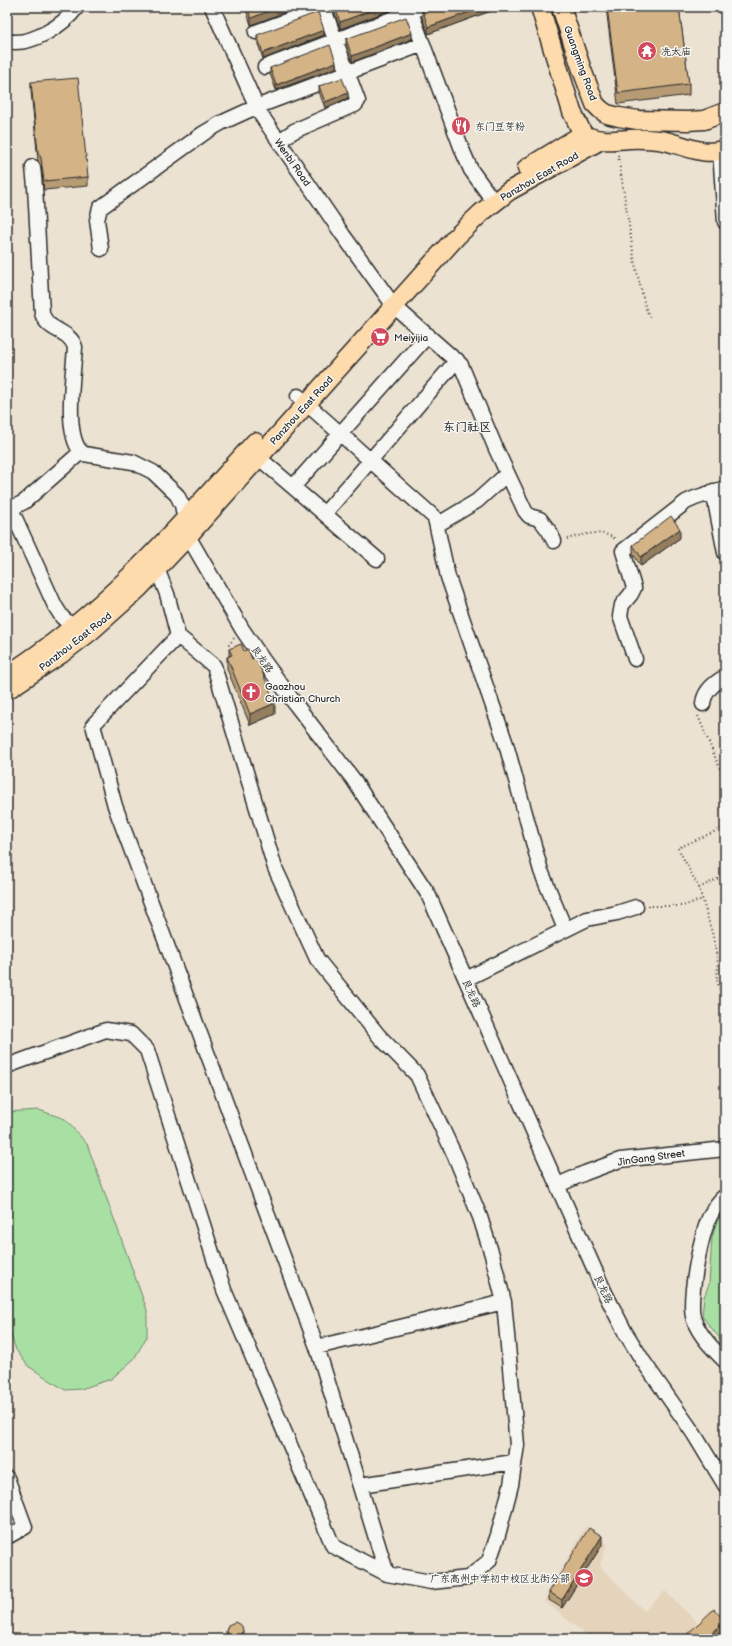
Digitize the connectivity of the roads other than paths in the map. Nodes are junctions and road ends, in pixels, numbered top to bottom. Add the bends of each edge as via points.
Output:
1 (77, 7) edge
2 (323, 7) edge
3 (540, 7) edge
4 (561, 7) edge
5 (217, 8) edge
6 (414, 8) edge
7 (256, 32) dead end
8 (336, 40) junction
9 (7, 41) edge
10 (423, 44) junction
11 (265, 66) dead end
12 (348, 72) junction
13 (256, 107) junction
14 (725, 112) edge
15 (583, 134) junction
16 (608, 140) junction
17 (279, 142) junction
18 (723, 152) edge
19 (33, 167) dead end
20 (490, 198) junction
21 (725, 222) edge
22 (101, 249) dead end
23 (390, 301) junction
24 (428, 335) junction
25 (457, 360) junction
26 (302, 400) junction
27 (341, 434) junction
28 (81, 452) junction
29 (254, 454) junction
30 (371, 460) junction
31 (507, 474) junction
32 (293, 487) junction
33 (719, 490) edge
34 (9, 506) edge
35 (325, 513) junction
36 (437, 525) junction
37 (187, 528) junction
38 (554, 541) road end
39 (725, 552) edge
40 (377, 559) dead end
41 (155, 562) junction
42 (78, 632) junction
43 (178, 636) junction
44 (635, 658) dead end
45 (7, 675) edge
46 (725, 677) edge
47 (7, 690) edge
48 (700, 708) road end
49 (636, 907) road end
50 (565, 929) junction
51 (466, 979) junction
52 (7, 1066) edge
53 (725, 1148) edge
54 (558, 1185) junction
55 (725, 1196) edge
56 (504, 1302) junction
57 (317, 1346) junction
58 (725, 1361) edge
59 (514, 1462) junction
60 (7, 1478) edge
61 (360, 1485) junction
62 (725, 1485) edge
63 (7, 1537) edge
64 (387, 1574) junction

1 - 9 street via 65,20 44,34 21,42
2 - 7 street
2 - 8 street
3 - 15 main road via 572,112
4 - 14 main road, Guangming Road via 595,104 607,114 638,120 688,121 704,120
5 - 13 street, Wenbi Road
6 - 8 street
6 - 10 street
8 - 11 street
8 - 12 street
10 - 12 street
10 - 20 street via 463,152 471,170
12 - 13 street
12 - 17 street via 357,103 294,131
13 - 17 street, Wenbi Road
13 - 22 street via 204,133 104,205 98,211 97,220
15 - 16 main road
15 - 20 main road, Panzhou East Road
16 - 18 main road via 660,140 702,152
16 - 20 main road, Panzhou East Road via 509,191
17 - 23 street, Wenbi Road
18 - 21 street
19 - 28 street via 42,313 46,323 69,337 75,347 70,394 73,433 75,443
20 - 23 main road, Panzhou East Road via 456,237
23 - 24 street, Wenbi Road
23 - 26 main road, Panzhou East Road
24 - 25 street, Wenbi Road
24 - 27 street
25 - 30 street
25 - 31 street, Wenbi Road via 463,368
26 - 27 street
26 - 29 main road, Panzhou East Road
27 - 30 street
27 - 32 street
28 - 34 street via 24,502 18,506
28 - 37 street, 艮龙路 via 133,462 153,472 177,495
29 - 32 street
29 - 37 main road, Panzhou East Road
30 - 35 street
30 - 36 street via 433,516
31 - 36 street via 477,501
31 - 38 street, Wenbi Road via 527,515 540,519
32 - 35 street
33 - 39 street
33 - 44 street via 686,502 623,551 634,588 622,605 620,616
34 - 42 street via 54,606
35 - 40 street
36 - 50 street via 448,577 506,744 539,865
37 - 41 main road, Panzhou East Road
37 - 51 street, 艮龙路 via 231,611 263,660 353,779 428,894
41 - 42 main road, Panzhou East Road via 138,589
41 - 43 street
42 - 45 main road, Panzhou East Road
42 - 47 main road, Panzhou East Road via 26,679
43 - 56 street via 214,666 275,868 317,959 379,1036 417,1075 480,1217
43 - 57 street via 93,725 117,812
46 - 48 street via 710,687
49 - 50 street via 587,918
50 - 51 street
51 - 54 street, 艮龙路
52 - 64 street via 106,1030 131,1034 148,1050 224,1290 333,1546
53 - 54 street, JinGang Street via 620,1160
54 - 62 street, 艮龙路 via 605,1293 625,1332
55 - 58 street via 714,1209 706,1226 694,1282 692,1310 696,1327
56 - 57 street
56 - 59 street via 516,1445
57 - 61 street
59 - 61 street
59 - 64 street via 511,1485 489,1561 468,1578 431,1582
60 - 63 street via 25,1527
61 - 64 street

